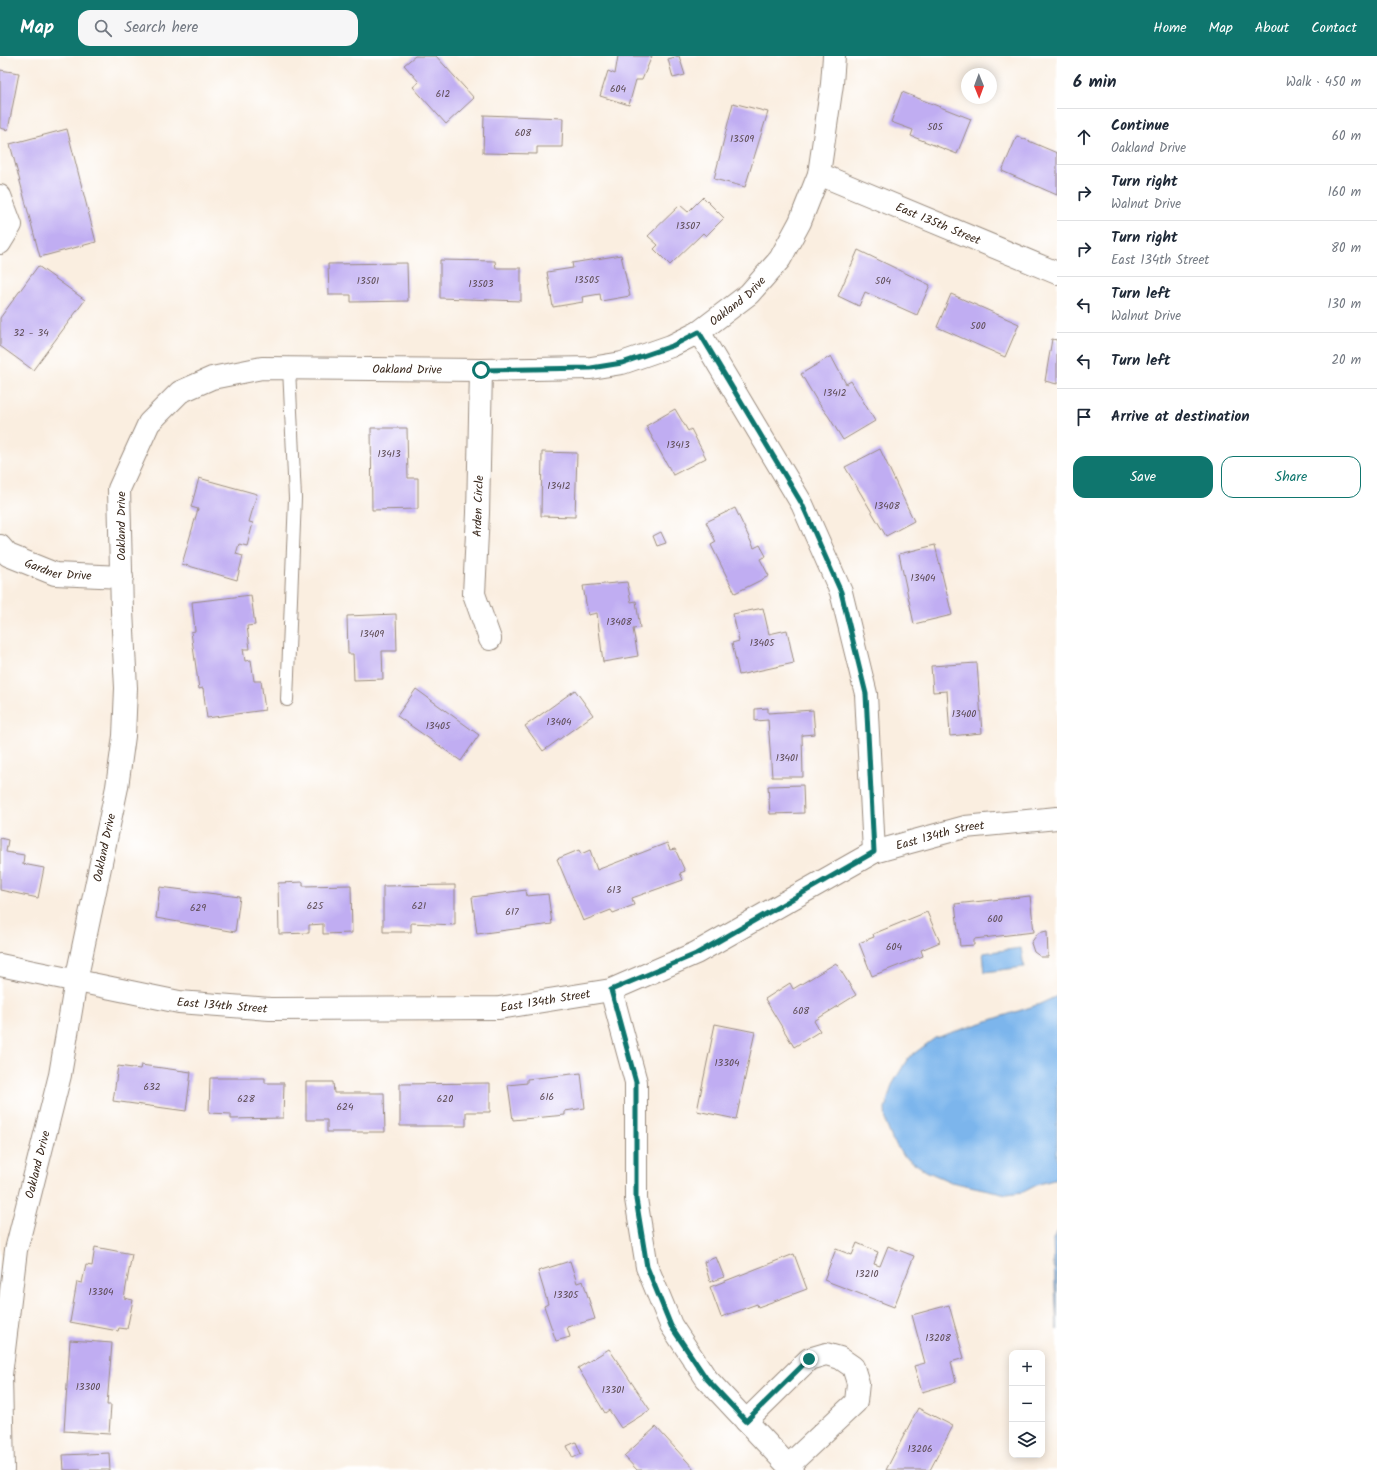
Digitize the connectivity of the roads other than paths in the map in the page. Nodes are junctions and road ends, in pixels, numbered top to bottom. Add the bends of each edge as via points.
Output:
1 (834, 56) edge
2 (819, 174) junction
3 (0, 196) edge
4 (0, 243) edge
5 (1057, 273) edge
6 (699, 332) junction
7 (289, 368) junction
8 (481, 370) junction
9 (0, 546) edge
10 (122, 577) junction
11 (490, 639) dead end
12 (287, 700) dead end
13 (1057, 818) edge
14 (874, 852) junction
15 (0, 965) edge
16 (76, 981) junction
17 (611, 990) junction
18 (746, 1421) junction
19 (790, 1468) edge
20 (3, 1470) edge

1 - 2 street, Oakland Drive
2 - 5 street, East 135th Street
2 - 6 street, Oakland Drive via 800,222 780,259 749,294
3 - 4 street via 11,225
6 - 8 street, Oakland Drive via 672,346 622,363 591,368
6 - 14 street via 802,504 841,592 866,694
7 - 8 street, Oakland Drive
7 - 10 street, Oakland Drive via 262,368 212,378 180,392 149,423 119,489
7 - 12 lane via 295,498
8 - 11 street, Arden Circle via 474,594
9 - 10 street, Gardner Drive via 8,555 55,574
10 - 16 street, Oakland Drive via 126,688 124,736 118,787
13 - 14 street, East 134th Street via 965,827
14 - 17 street, East 134th Street via 696,954
15 - 16 street, East 134th Street
16 - 17 street, East 134th Street via 179,1002 270,1009 499,1008
16 - 20 street, Oakland Drive via 60,1076 16,1250 1,1375
17 - 18 street via 636,1082 636,1199 647,1267 671,1326 706,1378
18 - 19 street
18 - 19 street via 809,1359 826,1354 840,1358 852,1367 858,1383 856,1402

